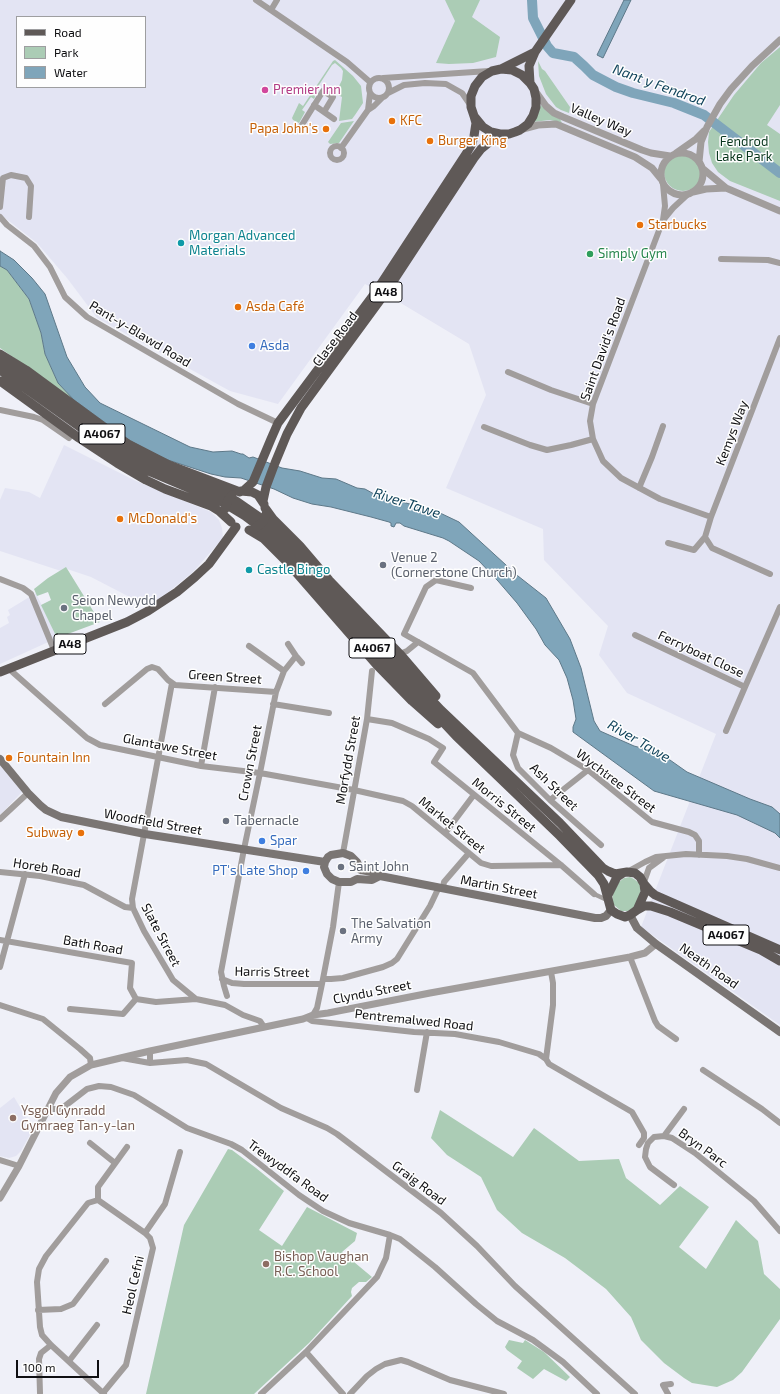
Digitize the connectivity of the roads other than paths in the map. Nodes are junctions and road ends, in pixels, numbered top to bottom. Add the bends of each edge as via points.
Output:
1 (256, 0) edge
2 (277, 0) edge
3 (570, 0) edge
4 (270, 10) junction
5 (780, 40) edge
6 (537, 49) junction
7 (501, 69) junction
8 (492, 71) junction
9 (383, 78) junction
10 (370, 82) junction
11 (532, 86) junction
12 (370, 93) junction
13 (385, 95) junction
14 (314, 105) junction
15 (368, 110) junction
16 (324, 112) junction
17 (473, 112) junction
18 (334, 119) dead end
19 (707, 127) junction
20 (300, 128) dead end
21 (520, 130) junction
22 (509, 134) junction
23 (341, 148) dead end
24 (673, 154) junction
25 (701, 165) junction
26 (662, 182) junction
27 (726, 188) junction
28 (689, 193) junction
29 (0, 207) edge
30 (780, 211) edge
31 (0, 217) edge
32 (29, 217) dead end
33 (663, 220) junction
34 (721, 259) dead end
35 (780, 262) edge
36 (780, 338) edge
37 (0, 354) edge
38 (0, 361) edge
39 (0, 370) edge
40 (508, 372) dead end
41 (0, 381) edge
42 (0, 385) edge
43 (26, 400) junction
44 (593, 404) junction
45 (0, 410) edge
46 (278, 423) junction
47 (663, 426) dead end
48 (484, 427) dead end
49 (69, 438) dead end
50 (593, 439) junction
51 (639, 488) junction
52 (238, 493) junction
53 (265, 508) junction
54 (711, 517) junction
55 (233, 525) junction
56 (251, 530) junction
57 (705, 537) junction
58 (668, 543) dead end
59 (770, 574) dead end
60 (0, 579) edge
61 (471, 588) dead end
62 (780, 607) edge
63 (635, 635) dead end
64 (418, 642) junction
65 (288, 644) dead end
66 (249, 646) dead end
67 (54, 650) junction
68 (400, 654) junction
69 (296, 656) junction
70 (302, 663) dead end
71 (4, 670) edge
72 (284, 671) junction
73 (372, 671) dead end
74 (172, 683) junction
75 (745, 687) junction
76 (215, 688) junction
77 (276, 692) junction
78 (105, 704) dead end
79 (273, 704) junction
80 (329, 712) dead end
81 (367, 718) junction
82 (726, 731) dead end
83 (518, 733) junction
84 (460, 734) junction
85 (159, 758) junction
86 (0, 759) edge
87 (201, 766) junction
88 (588, 770) junction
89 (260, 773) junction
90 (354, 790) junction
91 (28, 793) junction
92 (473, 796) junction
93 (550, 800) junction
94 (0, 819) edge
95 (446, 832) junction
96 (145, 834) junction
97 (601, 845) dead end
98 (244, 849) junction
99 (343, 853) junction
100 (468, 853) junction
101 (699, 854) junction
102 (667, 855) junction
103 (325, 862) junction
104 (561, 865) junction
105 (780, 868) edge
106 (361, 870) junction
107 (0, 872) edge
108 (625, 872) junction
109 (24, 874) junction
110 (380, 876) junction
111 (357, 879) junction
112 (340, 882) junction
113 (644, 883) junction
114 (441, 888) junction
115 (594, 894) joint
116 (608, 897) junction
117 (133, 908) junction
118 (611, 910) junction
119 (634, 913) junction
120 (0, 940) edge
121 (8, 940) junction
122 (656, 944) junction
123 (780, 950) edge
124 (630, 957) junction
125 (780, 961) edge
126 (0, 967) edge
127 (551, 972) junction
128 (222, 979) junction
129 (322, 981) junction
130 (227, 996) joint
131 (136, 999) junction
132 (196, 999) junction
133 (0, 1005) edge
134 (225, 1005) junction
135 (70, 1009) dead end
136 (310, 1016) junction
137 (264, 1027) junction
138 (427, 1032) junction
139 (780, 1032) edge
140 (676, 1039) dead end
141 (150, 1051) junction
142 (122, 1058) junction
143 (546, 1059) junction
144 (150, 1063) junction
145 (91, 1065) junction
146 (703, 1070) dead end
147 (417, 1090) dead end
148 (47, 1109) junction
149 (684, 1109) dead end
150 (780, 1123) edge
151 (664, 1136) junction
152 (90, 1143) dead end
153 (639, 1145) dead end
154 (127, 1147) dead end
155 (180, 1152) dead end
156 (0, 1160) edge
157 (116, 1163) junction
158 (19, 1166) junction
159 (674, 1185) dead end
160 (0, 1198) edge
161 (98, 1200) junction
162 (780, 1232) edge
163 (145, 1233) junction
164 (390, 1235) junction
165 (106, 1261) dead end
166 (38, 1310) junction
167 (97, 1325) dead end
168 (51, 1345) junction
169 (306, 1352) junction
170 (69, 1362) junction
171 (671, 1384) dead end
172 (40, 1393) edge
173 (594, 1393) edge
174 (104, 1394) edge
175 (261, 1394) edge
176 (343, 1394) edge
177 (350, 1394) edge
178 (504, 1394) edge
179 (635, 1394) edge
180 (668, 1394) edge

1 - 4 street
2 - 4 street
3 - 6 main road
4 - 10 street via 347,62
5 - 19 street via 740,79 720,104
6 - 7 main road
6 - 11 main road via 529,66
7 - 8 main road
7 - 11 main road via 512,70 522,75
8 - 9 street
8 - 17 main road via 482,77 475,86 472,96
9 - 10 street via 376,78
9 - 13 street via 388,83 389,90
10 - 12 street
11 - 21 main road via 536,107 528,124
11 - 24 street, Valley Way via 554,113 642,150
12 - 13 street via 374,97
12 - 15 street
13 - 15 street
13 - 17 street via 404,85 446,84 462,94
14 - 16 street
14 - 16 street via 323,91 331,94 333,97
14 - 20 street
15 - 23 street
16 - 18 street
17 - 22 main road via 491,132
17 - 46 main road, Clase Road / A48 via 476,123 472,144 455,173 375,293
19 - 24 street via 696,139
19 - 25 street via 700,147
21 - 22 main road
21 - 26 street, Valley Way via 556,124 635,157 652,168
22 - 53 main road, Clase Road / A48 via 492,140 474,158 386,292 301,408 287,434 266,487
24 - 25 street via 687,153 696,158
24 - 26 street via 663,163 660,173
25 - 27 street
25 - 28 street via 701,184
26 - 28 street via 673,193
26 - 33 street, Saint David's Road via 665,206
27 - 28 street
27 - 30 street
28 - 33 street, Saint David's Road
29 - 32 street via 3,178 11,175 26,178 30,182 32,192
31 - 46 street, Pant-y-Blawd Road via 34,246 50,267 65,297 87,317 238,404
33 - 44 street, Saint David's Road
34 - 35 street
36 - 54 street, Kemys Way
37 - 52 main road via 135,448
38 - 84 main road, A4067 via 121,447 166,472 215,490 262,519 284,538
39 - 84 main road, A4067 via 118,454 144,469 222,502 258,525 292,558 346,619
40 - 44 street
41 - 43 main road
42 - 43 street
43 - 55 main road via 100,453 146,480 219,510
44 - 50 street, Saint David's Road via 590,421
45 - 49 street via 43,420
46 - 52 main road, Clase Road / A48 via 253,482
47 - 51 street
48 - 50 street via 547,450
50 - 51 street, Saint David's Road via 603,461 621,478
51 - 54 street, Saint David's Road via 660,499
52 - 53 main road via 252,492 258,495
52 - 55 main road, bridge via 227,503 226,509
53 - 56 main road, bridge via 263,522
53 - 68 main road
54 - 57 street, Kemys Way
55 - 56 main road via 243,530
55 - 67 main road, A48 via 209,564 177,592 127,622
56 - 84 main road via 287,562 376,664 412,701 433,720
57 - 58 street via 694,550
57 - 59 street via 712,548
60 - 67 street via 31,594
61 - 64 street, Wychtree Street via 436,580 426,587 404,634
62 - 75 street, Ferryboat Close
63 - 75 street, Ferryboat Close
64 - 68 street
64 - 83 street, Wychtree Street via 473,673
65 - 69 street
66 - 72 street
67 - 71 main road, A48
68 - 84 main road
69 - 70 street
69 - 72 street, Crown Street
71 - 85 street, Glantawe Street via 93,742
72 - 77 street, Crown Street
73 - 81 street, Morfydd Street
74 - 76 street, Green Street
74 - 78 street via 158,669 152,667
74 - 85 street, Slate Street
75 - 82 street
76 - 77 street, Green Street
76 - 87 street
77 - 79 street, Crown Street
79 - 80 street
79 - 89 street, Crown Street
81 - 90 street, Morfydd Street
81 - 92 street, Morris Street via 392,723 443,748 434,762
83 - 88 street, Wychtree Street via 551,748
83 - 93 street, Ash Street via 513,755 518,768
84 - 108 main road, A4067 via 562,826 603,868 615,874
84 - 116 main road, A4067 via 598,875
85 - 87 street, Glantawe Street
85 - 96 street, Slate Street
86 - 91 main road, Woodfield Street
87 - 89 street, Glantawe Street
88 - 93 street
88 - 101 street, Wychtree Street via 652,822 695,835 699,841
89 - 90 street, Glantawe Street
89 - 98 street, Crown Street
90 - 95 street, Market Street via 403,801
90 - 99 street, Morfydd Street
91 - 94 street
91 - 96 main road, Woodfield Street via 46,810 56,815
92 - 95 street
92 - 104 street, Morris Street
93 - 97 street, Ash Street
95 - 100 street, Market Street
96 - 98 main road, Woodfield Street
96 - 117 street, Slate Street via 132,899
98 - 103 main road, Woodfield Street
98 - 128 street, Crown Street via 221,972
99 - 103 main road via 331,855
99 - 106 main road via 357,862
100 - 104 street, Market Street via 491,866
100 - 114 street, Harris Street
101 - 102 street
101 - 105 street via 747,859
102 - 108 street via 656,857
102 - 113 street via 649,868
103 - 112 main road via 327,874
104 - 115 street
106 - 110 main road
106 - 111 main road
107 - 109 street, Horeb Road
108 - 113 main road via 637,875
108 - 116 main road via 617,877
109 - 117 street, Horeb Road via 84,885 125,908
109 - 121 street
110 - 111 main road via 372,880
110 - 114 main road, Martin Street
111 - 112 main road
112 - 129 street
113 - 119 main road via 645,892
113 - 123 main road, A4067 via 655,895
114 - 118 main road, Martin Street via 595,918 606,916
114 - 129 street, Harris Street via 392,963 343,978
115 - 116 street
116 - 118 main road
117 - 132 street, Slate Street via 173,980
118 - 119 main road via 621,916
119 - 122 main road, Neath Road via 638,928
119 - 125 main road, A4067 via 644,906 670,912 761,950
120 - 121 street, Bath Road
121 - 126 street
121 - 131 street, Bath Road via 132,963 130,988
122 - 124 street, Clyndu Street via 645,953
122 - 139 main road, Neath Road
124 - 127 street, Clyndu Street
124 - 140 street via 655,1021
127 - 136 street, Clyndu Street
127 - 143 street via 553,1006
128 - 129 street, Harris Street via 244,984
128 - 130 street, Crown Street
129 - 136 street via 317,1008
130 - 134 street
131 - 132 street via 156,1002
131 - 135 street via 123,1014
132 - 134 street
133 - 145 street via 44,1019 90,1058
134 - 137 street via 260,1021
136 - 137 street, Clyndu Street
136 - 138 street, Pentremalwed Road via 312,1021
137 - 141 street, Clyndu Street
138 - 143 street, Pentremalwed Road via 499,1042 539,1054
138 - 147 street
141 - 142 street, Clyndu Street
141 - 144 street
142 - 144 street, Graig Road
142 - 145 street, Clyndu Street
143 - 153 street, Pentremalwed Road via 549,1064 632,1112 644,1133
144 - 179 street, Graig Road via 187,1060 206,1064 281,1108 337,1134 441,1213 515,1286
145 - 148 street, Clyndu Street via 63,1083
146 - 150 street
148 - 158 street, Clyndu Street
148 - 164 street, Trewyddfa Road via 61,1109 87,1090 111,1086 134,1095 187,1128 242,1150 299,1195 323,1210 349,1223
149 - 151 street
151 - 159 street, Bryn Parc via 654,1137 648,1143 645,1157 650,1167
151 - 162 street, Bryn Parc via 672,1138 695,1153 754,1201
152 - 157 street
154 - 157 street
155 - 163 street via 165,1204
156 - 158 street
157 - 161 street via 98,1187
158 - 160 street, Clyndu Street
161 - 163 street
161 - 166 street via 88,1203 46,1256 39,1269 37,1282
163 - 174 street, Heol Cefni via 150,1238 153,1248 126,1365
164 - 169 street via 386,1258 377,1277
164 - 173 street, Trewyddfa Road via 400,1239 435,1266 498,1321 533,1340 563,1362
165 - 166 street via 73,1304 61,1310
166 - 168 street via 42,1335
167 - 170 street
168 - 170 street
168 - 172 street via 41,1353 39,1359
169 - 175 street
169 - 176 street
170 - 174 street
171 - 180 street via 663,1385
177 - 178 street via 376,1369 402,1360 450,1380

